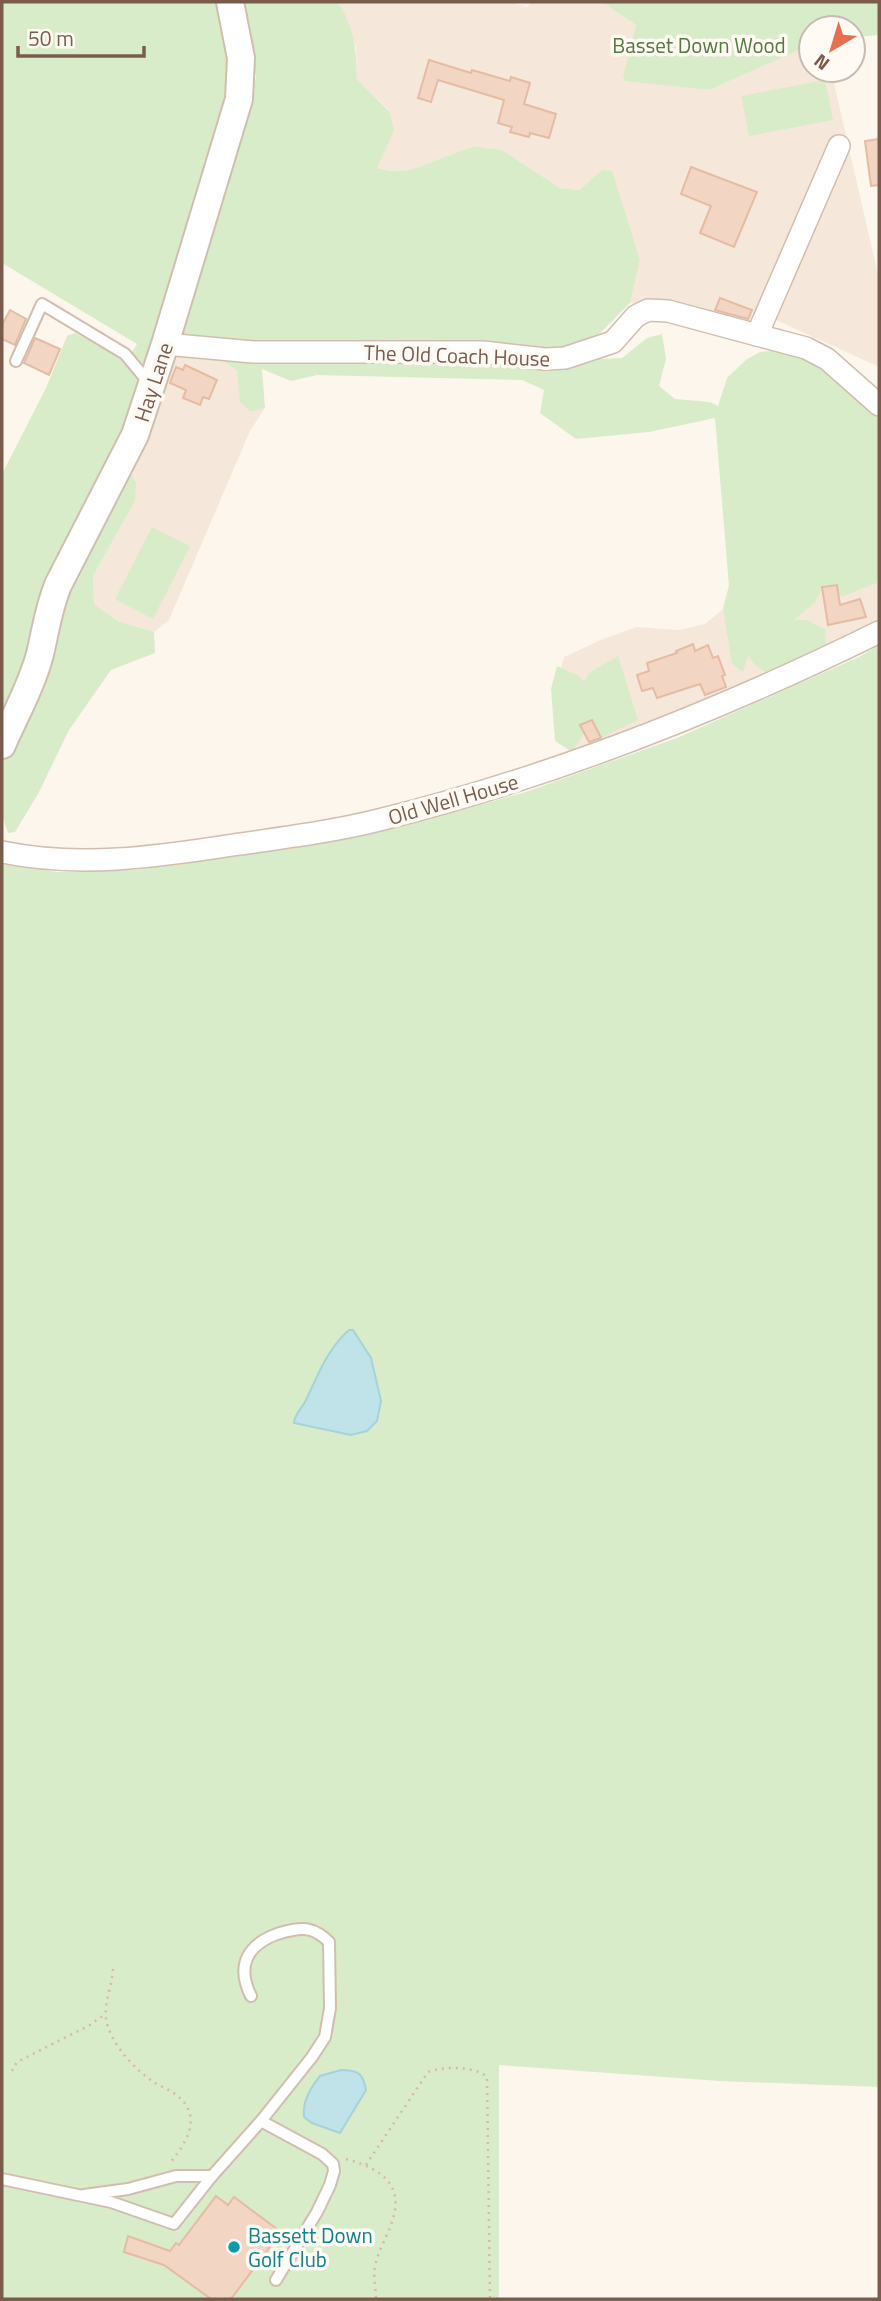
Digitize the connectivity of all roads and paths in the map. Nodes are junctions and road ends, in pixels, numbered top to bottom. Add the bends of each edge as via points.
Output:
1 (230, 2) edge
2 (839, 146) dead end
3 (757, 335) junction
4 (175, 346) junction
5 (16, 361) dead end
6 (152, 386) junction
7 (879, 405) edge
8 (879, 632) edge
9 (2, 745) edge
10 (2, 852) edge
11 (113, 1969) dead end
12 (251, 1996) dead end
13 (105, 2014) junction
14 (12, 2071) dead end
15 (261, 2121) junction
16 (331, 2163) junction
17 (366, 2165) junction
18 (212, 2176) junction
19 (2, 2179) edge
20 (164, 2179) junction
21 (80, 2196) junction
22 (276, 2280) dead end
23 (376, 2299) edge
24 (490, 2299) edge

1 - 4 street, Hay Lane via 241,58 239,99
2 - 3 street
3 - 4 street, The Old Coach House via 648,310 636,316 613,342 565,358 483,352 253,352
3 - 7 street via 806,348 827,359
4 - 6 street, Hay Lane
5 - 6 lane via 42,304 125,354
6 - 9 street, Hay Lane via 135,435 58,585 40,653
8 - 10 street, Old Well House via 603,752 379,820 136,858 68,861
11 - 13 path
12 - 15 lane via 243,1975 247,1957 257,1944 297,1929 310,1930 329,1942 330,2008 325,2037
13 - 14 path via 18,2062
13 - 20 path via 123,2052 145,2076 181,2100 191,2115 187,2140 166,2168
15 - 16 lane
15 - 18 lane
16 - 17 path via 345,2159
16 - 22 lane via 330,2185
17 - 23 path via 390,2183 395,2206 375,2270
17 - 24 path via 428,2072 450,2068 487,2077
18 - 20 lane
18 - 21 lane via 174,2224
19 - 21 lane
20 - 21 lane

